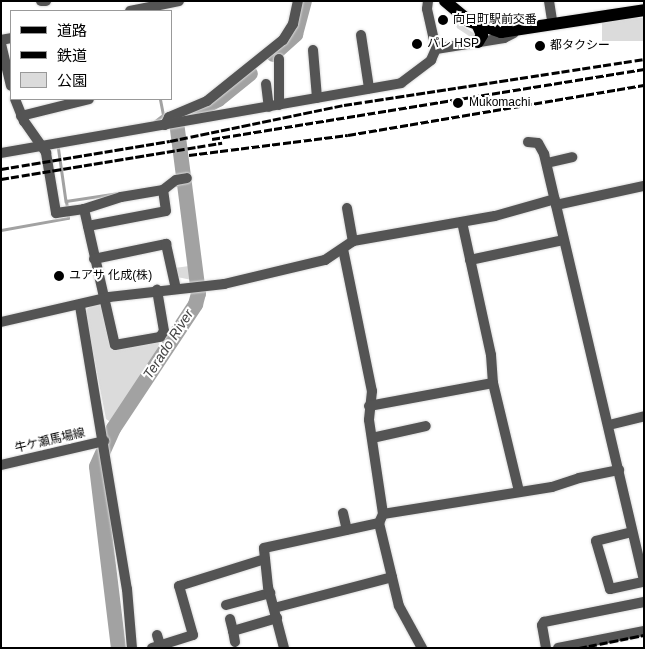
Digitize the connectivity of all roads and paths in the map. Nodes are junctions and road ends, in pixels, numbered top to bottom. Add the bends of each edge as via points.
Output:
1 (41, 1) edge
2 (46, 1) edge
3 (178, 1) edge
4 (298, 1) edge
5 (428, 1) edge
6 (445, 1) edge
7 (549, 1) edge
8 (135, 10) edge
9 (644, 10) edge
10 (553, 25) junction
11 (478, 26) junction
12 (515, 32) junction
13 (361, 35) dead end
14 (478, 42) junction
15 (1, 44) edge
16 (436, 49) junction
17 (313, 50) dead end
18 (279, 59) dead end
19 (10, 82) edge
20 (266, 84) dead end
21 (370, 88) junction
22 (317, 98) junction
23 (15, 100) edge
24 (85, 100) edge
25 (274, 106) junction
26 (21, 116) junction
27 (173, 123) junction
28 (528, 142) dead end
29 (40, 146) junction
30 (1, 153) edge
31 (572, 157) dead end
32 (547, 163) junction
33 (182, 179) dead end
34 (644, 186) edge
35 (163, 190) junction
36 (555, 202) junction
37 (347, 208) dead end
38 (84, 209) junction
39 (462, 222) junction
40 (88, 226) junction
41 (563, 240) junction
42 (353, 241) junction
43 (343, 249) junction
44 (94, 259) junction
45 (470, 260) junction
46 (176, 289) junction
47 (157, 290) junction
48 (103, 299) junction
49 (80, 306) junction
50 (1, 322) edge
51 (493, 383) junction
52 (369, 406) junction
53 (644, 416) edge
54 (609, 425) junction
55 (426, 426) dead end
56 (372, 438) junction
57 (104, 440) junction
58 (1, 465) edge
59 (619, 470) junction
60 (519, 491) junction
61 (343, 513) dead end
62 (381, 519) junction
63 (347, 530) junction
64 (632, 532) junction
65 (265, 559) junction
66 (392, 577) junction
67 (644, 581) edge
68 (270, 593) junction
69 (644, 602) edge
70 (226, 604) dead end
71 (274, 608) junction
72 (277, 618) junction
73 (230, 619) dead end
74 (233, 631) junction
75 (644, 631) edge
76 (235, 642) dead end
77 (156, 643) edge
78 (183, 644) edge
79 (132, 648) edge
80 (284, 648) edge
81 (422, 648) edge
82 (546, 648) edge
83 (558, 648) edge

1 - 2 street
3 - 8 street
4 - 27 street via 293,24 283,40 207,101 169,117
5 - 16 street
6 - 11 main road
7 - 10 street
9 - 10 main road
10 - 12 main road
11 - 12 main road
11 - 14 main road via 482,35
12 - 14 street via 504,38
13 - 21 street
14 - 16 street
15 - 19 street
16 - 21 street via 431,60 401,84
17 - 22 street
18 - 25 street
20 - 25 street
21 - 22 street
22 - 25 street
23 - 26 street
24 - 26 street
25 - 27 street
26 - 29 street
27 - 29 street
28 - 32 street via 542,146
29 - 30 street
29 - 38 street via 46,153 56,213
31 - 32 street
32 - 36 street
33 - 35 street
34 - 36 street
35 - 38 street via 121,197
35 - 40 street via 166,211
36 - 39 street
36 - 41 street
37 - 42 street
38 - 40 street
39 - 42 street
39 - 45 street
40 - 44 street
41 - 45 street
41 - 54 street
42 - 43 street
43 - 46 street via 325,260
43 - 52 street via 372,391
44 - 46 street via 166,244
44 - 48 street
45 - 51 street via 491,355
46 - 47 street
47 - 48 street
47 - 48 street via 164,331 160,337 115,345
48 - 49 street
49 - 50 street
49 - 57 street
51 - 52 street
51 - 60 street
52 - 56 street
53 - 54 street
54 - 59 street
55 - 56 street
56 - 62 street
57 - 58 street, 牛ケ瀬馬場線
57 - 79 street via 128,589
59 - 60 street via 552,487
59 - 64 street
60 - 62 street
61 - 63 street
62 - 63 street
62 - 66 street
63 - 65 street via 264,548
64 - 67 street
64 - 67 street via 596,541 610,589
65 - 68 street
65 - 78 street via 179,586 193,636
66 - 71 street
66 - 81 street via 399,606
68 - 70 street
68 - 71 street
69 - 82 street via 544,622
71 - 72 street
72 - 74 street
72 - 80 street
73 - 74 street
74 - 76 street
75 - 83 street
77 - 78 street

